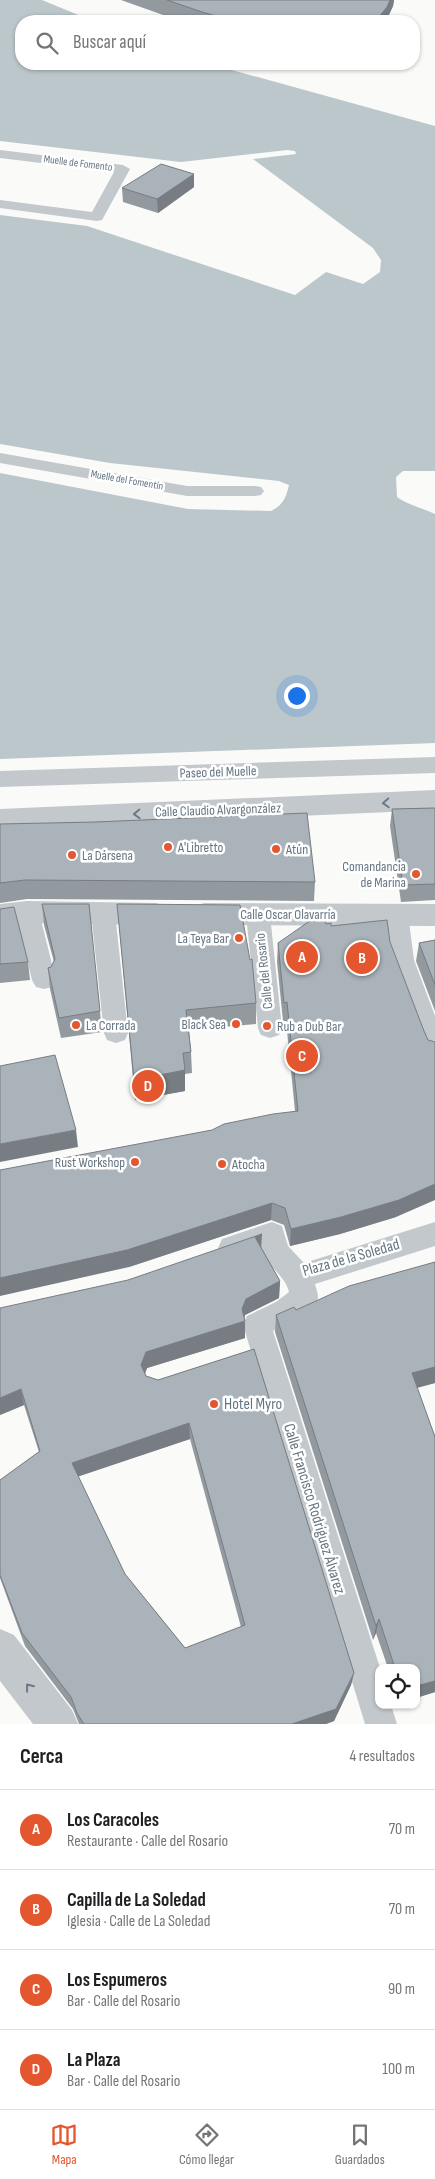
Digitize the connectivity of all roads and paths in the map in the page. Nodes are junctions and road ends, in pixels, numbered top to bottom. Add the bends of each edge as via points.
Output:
1 (0, 154) edge
2 (0, 204) edge
3 (0, 458) edge
4 (255, 491) dead end
5 (435, 765) edge
6 (0, 779) edge
7 (435, 800) edge
8 (0, 819) edge
9 (104, 913) junction
10 (13, 914) edge
11 (396, 914) junction
12 (258, 915) junction
13 (435, 915) edge
14 (44, 980) dead end
15 (270, 1028) dead end
16 (116, 1033) dead end
17 (435, 1049) edge
18 (435, 1234) edge
19 (210, 1255) edge
20 (299, 1276) junction
21 (0, 1649) edge
22 (58, 1724) edge
23 (381, 1724) edge

1 - 2 street, Muelle de Fomento via 123,169 97,217
3 - 4 street, Muelle del Fomentín via 187,491
5 - 6 street, Paseo del Muelle
7 -> 8 street, Calle Claudio Alvargonzález
9 - 10 street, Calle Oscar Olavarría
9 - 12 street, Calle Oscar Olavarría
9 - 16 street
10 - 14 street
11 - 12 street, Calle Oscar Olavarría
11 - 13 street, Calle Oscar Olavarría
11 - 17 street via 402,960
12 - 15 street, Calle del Rosario
18 - 20 street, Plaza de la Soledad
19 - 20 street, Plaza de la Soledad via 272,1234 276,1252
20 - 23 street, Calle Francisco Rodríguez Álvarez via 304,1297 286,1311 257,1325 250,1351
22 -> 21 street

